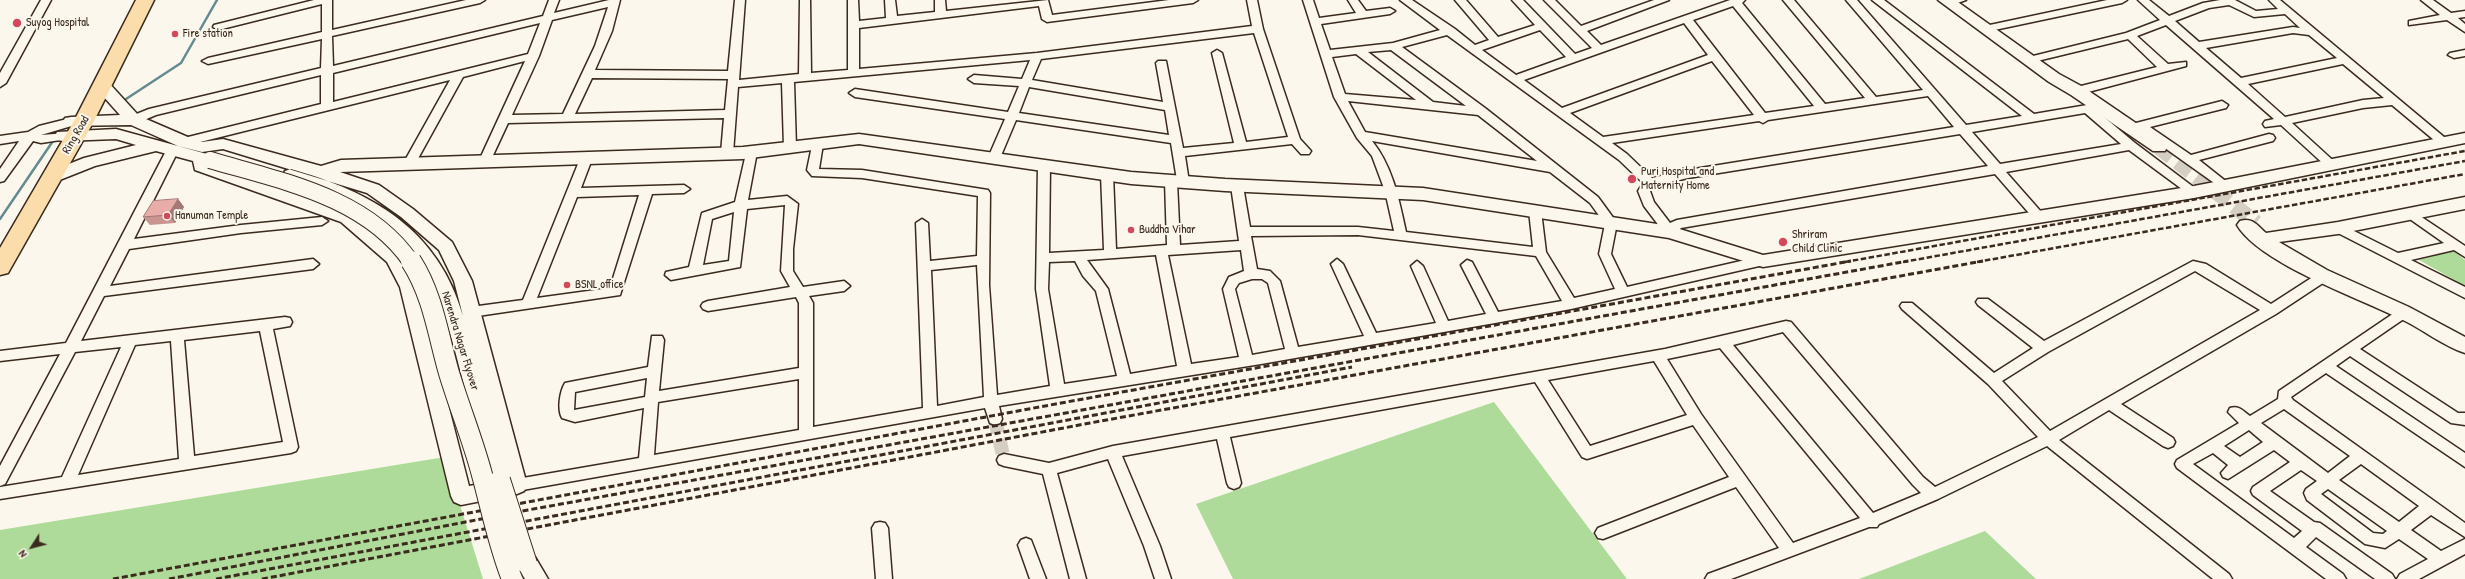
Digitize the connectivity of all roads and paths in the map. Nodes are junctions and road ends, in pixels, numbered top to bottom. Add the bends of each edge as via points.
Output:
1 (46, 0) edge
2 (132, 0) edge
3 (145, 0) edge
4 (327, 0) edge
5 (480, 0) edge
6 (554, 0) edge
7 (740, 0) edge
8 (805, 0) edge
9 (853, 0) edge
10 (890, 0) edge
11 (940, 0) edge
12 (1193, 0) edge
13 (1252, 0) edge
14 (1308, 0) edge
15 (1353, 0) edge
16 (1405, 0) edge
17 (1460, 0) edge
18 (1517, 0) edge
19 (1788, 0) edge
20 (1851, 0) edge
21 (1877, 0) edge
22 (2122, 0) edge
23 (2143, 0) edge
24 (2274, 0) edge
25 (2426, 0) edge
26 (614, 1) edge
27 (1552, 1) edge
28 (1656, 1) edge
29 (1737, 1) edge
30 (1952, 1) edge
31 (2228, 1) edge
32 (1036, 2) edge
33 (2204, 2) edge
34 (990, 4) edge
35 (1390, 11) dead end
36 (2286, 11) junction
37 (2465, 14) edge
38 (940, 15) junction
39 (1363, 15) junction
40 (548, 17) junction
41 (2449, 17) junction
42 (1686, 19) junction
43 (892, 21) junction
44 (2168, 21) junction
45 (1315, 22) junction
46 (2413, 23) dead end
47 (853, 25) junction
48 (1541, 26) junction
49 (218, 27) dead end
50 (1258, 29) junction
51 (1985, 29) junction
52 (2465, 29) edge
53 (1578, 30) junction
54 (1451, 31) junction
55 (2310, 32) junction
56 (326, 33) junction
57 (2130, 35) junction
58 (1496, 42) junction
59 (1393, 46) junction
60 (2197, 46) junction
61 (1475, 49) junction
62 (1600, 50) junction
63 (1359, 51) junction
64 (1217, 52) dead end
65 (1325, 54) junction
66 (533, 56) junction
67 (1037, 56) junction
68 (1715, 56) junction
69 (1574, 59) junction
70 (2029, 60) junction
71 (2344, 60) junction
72 (208, 61) dead end
73 (1162, 63) dead end
74 (2182, 64) dead end
75 (2164, 67) junction
76 (327, 69) junction
77 (854, 73) junction
78 (588, 74) junction
79 (458, 75) junction
80 (805, 77) junction
81 (788, 79) junction
82 (974, 79) dead end
83 (1515, 79) junction
84 (733, 80) junction
85 (2239, 82) junction
86 (0, 83) edge
87 (1026, 83) junction
88 (102, 86) junction
89 (1932, 92) junction
90 (855, 93) dead end
91 (1340, 97) junction
92 (2086, 100) junction
93 (1874, 101) junction
94 (2394, 101) junction
95 (327, 105) junction
96 (1430, 105) junction
97 (2222, 105) dead end
98 (1170, 107) junction
99 (1823, 109) junction
100 (1481, 111) junction
101 (1562, 112) junction
102 (730, 114) junction
103 (1011, 115) junction
104 (2031, 117) junction
105 (567, 118) junction
106 (504, 119) junction
107 (1763, 119) junction
108 (133, 120) junction
109 (2283, 121) junction
110 (2269, 124) dead end
111 (2140, 126) junction
112 (1964, 128) junction
113 (74, 129) junction
114 (28, 136) junction
115 (1361, 136) junction
116 (2269, 138) dead end
117 (2465, 138) edge
118 (0, 140) edge
119 (1176, 140) junction
120 (1295, 140) junction
121 (1601, 141) junction
122 (2444, 142) junction
123 (817, 144) junction
124 (155, 146) junction
125 (178, 146) junction
126 (1241, 146) junction
127 (2131, 146) junction
128 (790, 147) junction
129 (2155, 148) tunnel mouth
130 (1305, 151) dead end
131 (751, 152) junction
132 (1178, 153) junction
133 (206, 154) junction
134 (727, 154) junction
135 (994, 158) junction
136 (586, 159) junction
137 (2189, 159) junction
138 (484, 163) junction
139 (409, 164) junction
140 (2332, 165) junction
141 (1044, 166) junction
142 (1554, 169) junction
143 (1997, 169) junction
144 (321, 172) junction
145 (1107, 174) junction
146 (52, 177) junction
147 (0, 178) edge
148 (1177, 181) junction
149 (1650, 183) junction
150 (1236, 186) junction
151 (2224, 186) junction
152 (684, 189) dead end
153 (647, 190) junction
154 (1391, 191) junction
155 (573, 192) junction
156 (2194, 192) junction
157 (2465, 203) edge
158 (741, 205) junction
159 (1535, 212) junction
160 (2411, 214) junction
161 (2040, 217) junction
162 (322, 220) dead end
163 (922, 223) dead end
164 (1611, 223) junction
165 (2338, 228) junction
166 (1244, 232) junction
167 (1670, 232) junction
168 (1401, 236) junction
169 (2272, 237) junction
170 (0, 239) edge
171 (125, 245) junction
172 (1246, 245) junction
173 (2461, 248) edge
174 (1168, 251) junction
175 (1540, 252) junction
176 (1110, 254) junction
177 (1079, 256) junction
178 (1043, 258) junction
179 (2397, 258) junction
180 (983, 260) junction
181 (1763, 261) junction
182 (314, 264) dead end
183 (1337, 264) dead end
184 (1467, 265) dead end
185 (924, 266) junction
186 (1417, 266) dead end
187 (0, 267) edge
188 (695, 271) junction
189 (1251, 274) junction
190 (671, 275) dead end
191 (2324, 276) junction
192 (844, 286) dead end
193 (99, 292) junction
194 (799, 292) junction
195 (1623, 292) junction
196 (2465, 294) edge
197 (1983, 302) dead end
198 (528, 304) junction
199 (1571, 304) junction
200 (708, 306) dead end
201 (1907, 306) dead end
202 (2271, 310) junction
203 (471, 312) junction
204 (2403, 312) junction
205 (1495, 318) junction
206 (285, 322) dead end
207 (265, 325) junction
208 (1444, 326) junction
209 (177, 336) junction
210 (1372, 339) junction
211 (657, 340) dead end
212 (130, 342) junction
213 (1723, 342) junction
214 (2465, 346) edge
215 (2043, 348) junction
216 (69, 349) junction
217 (2351, 350) junction
218 (1293, 353) junction
219 (1657, 355) junction
220 (0, 356) edge
221 (1247, 361) junction
222 (2326, 366) junction
223 (1185, 370) junction
224 (654, 371) junction
225 (806, 372) junction
226 (1538, 375) junction
227 (1125, 379) junction
228 (1993, 380) junction
229 (1058, 390) junction
230 (651, 400) junction
231 (2286, 401) junction
232 (991, 402) junction
233 (2109, 403) junction
234 (930, 412) junction
235 (2235, 412) dead end
236 (1696, 418) junction
237 (995, 419) tunnel mouth
238 (2465, 419) edge
239 (2250, 423) junction
240 (1222, 432) junction
241 (806, 433) junction
242 (2048, 439) junction
243 (2168, 442) dead end
244 (2274, 442) junction
245 (2213, 445) junction
246 (1113, 452) junction
247 (2361, 456) junction
248 (1004, 460) dead end
249 (646, 461) junction
250 (2465, 461) edge
251 (2301, 462) junction
252 (187, 464) junction
253 (1049, 469) junction
254 (0, 480) edge
255 (1740, 480) junction
256 (2328, 480) junction
257 (67, 482) junction
258 (1234, 483) dead end
259 (516, 485) junction
260 (0, 493) edge
261 (1933, 495) junction
262 (2431, 506) junction
263 (1872, 522) junction
264 (880, 528) dead end
265 (2313, 530) junction
266 (2398, 530) junction
267 (2465, 531) edge
268 (1603, 533) dead end
269 (1026, 545) dead end
270 (2465, 546) edge
271 (2294, 548) junction
272 (1789, 550) junction
273 (2440, 559) junction
274 (512, 579) edge
275 (537, 579) edge
276 (884, 579) edge
277 (1038, 579) edge
278 (1078, 579) edge
279 (1163, 579) edge
280 (1713, 579) edge
281 (2224, 579) edge
282 (2338, 579) edge
283 (2387, 579) edge
284 (2406, 579) edge

1 - 86 street
2 - 113 highway, Ring Road
3 - 88 highway, Ring Road
4 - 49 street
4 - 56 street
5 - 56 street
6 - 40 street
7 - 84 street
8 - 80 street
9 - 47 street
10 - 43 street
11 - 38 street
12 - 32 street via 1047,19 1044,2
13 - 50 street
14 - 45 street
15 - 39 street
16 - 54 street
17 - 58 street
18 - 48 street
19 - 93 street
20 - 89 street
21 - 104 street
22 - 51 street
23 - 44 street
24 - 36 street
25 - 41 street
26 - 40 street
26 - 78 street via 611,18
27 - 53 street
28 - 53 street
29 - 42 street
29 - 99 street
30 - 51 street
31 - 33 street
31 - 36 street via 2254,14
32 - 34 street
33 - 44 street
34 - 38 street
35 - 39 street
36 - 55 street
37 - 41 street
38 - 43 street
39 - 45 street
40 - 66 street
40 - 76 street
41 - 46 street
41 - 52 street
42 - 62 street
42 - 68 street
43 - 47 street
44 - 57 street
44 - 60 street
45 - 65 street
47 - 77 street
48 - 58 street
48 - 69 street
50 - 67 street
50 - 120 street
51 - 70 street
53 - 62 street
54 - 59 street
54 - 61 street
55 - 60 street via 2293,30
55 - 71 street
56 - 72 street
56 - 76 street
57 - 70 street
57 - 75 street
58 - 61 street
59 - 63 street
59 - 100 street
60 - 85 street
61 - 83 street
62 - 69 street
63 - 65 street
63 - 96 street
64 - 126 street
65 - 91 street
66 - 79 street
66 - 106 street
67 - 77 street
67 - 87 street
68 - 101 street
68 - 107 street
69 - 83 street
70 - 92 street via 2054,78 2059,85
71 - 85 street
71 - 94 street
73 - 98 street
74 - 75 street
75 - 92 street
76 - 95 street
76 - 108 street via 153,112
77 - 80 street
78 - 84 street
78 - 105 street
79 - 95 street
79 - 139 street
80 - 81 street
81 - 84 street
81 - 128 street
82 - 87 street
83 - 101 street
84 - 102 street
85 - 109 street
87 - 98 street
87 - 103 street
88 - 108 street
88 - 113 highway, Ring Road
89 - 93 street
89 - 112 street
90 - 103 street
91 - 96 street
91 - 115 street
92 - 104 street
92 - 111 street
92 - 127 street
92 - 129 street
93 - 99 street
94 - 109 street via 2363,104
94 - 122 street
95 - 125 street
96 - 100 street
97 - 111 street
98 - 119 street
99 - 107 street
100 - 142 street
101 - 121 street
102 - 105 street
102 - 134 street
103 - 119 street
103 - 135 street
104 - 112 street
105 - 106 street
106 - 138 street
107 - 121 street
108 - 113 street
108 - 125 street
109 - 110 street
109 - 140 street
111 - 137 street
112 - 143 street
112 - 149 street via 1688,174
113 - 114 street via 42,139
113 - 114 street via 47,126
113 - 124 street via 116,134
113 - 146 highway, Ring Road
113 - 170 highway, Ring Road
114 - 118 street
114 - 147 street
115 - 142 street
115 - 154 street via 1377,155
116 - 137 street
117 - 122 street
119 - 132 street
120 - 126 street
120 - 130 street
121 - 149 street via 1638,170
122 - 140 street
123 - 128 street
123 - 135 street via 859,139
123 - 180 street via 813,170 816,173 862,174 984,193
124 - 125 street
124 - 146 street via 90,162
125 - 133 street
125 - 171 street
126 - 132 street
127 - 143 street
127 - 156 street
128 - 131 street
131 - 134 street
131 - 158 street
132 - 148 street
133 - 144 street via 222,144
133 - 259 street via 201,166 347,218 394,258 409,287 461,496
133 - 274 street, Narendra Nagar Flyover, bridge via 323,194 378,226 405,253 420,275 430,299 501,552
133 - 275 street, Narendra Nagar Flyover, bridge via 342,192 388,218 416,244 439,278 452,308 500,480 527,564
134 - 136 street
135 - 141 street
136 - 138 street
136 - 155 street
137 - 151 street
138 - 139 street
139 - 144 street via 342,166
140 - 151 street
141 - 145 street
141 - 178 street
142 - 164 street via 1594,200
143 - 161 street
143 - 167 street via 1677,224
144 - 203 street via 373,189 446,246 463,281
145 - 148 street
145 - 176 street
146 - 187 highway, Ring Road
148 - 150 street
148 - 174 street
149 - 167 street via 1644,191 1648,203
150 - 154 street
150 - 166 street
151 - 156 street
152 - 153 street
153 - 155 street
153 - 198 street via 615,292
154 - 159 street
154 - 168 street
155 - 198 street
156 - 161 street
157 - 160 street
158 - 188 street via 706,216
158 - 188 street via 735,264
158 - 194 street via 790,201 788,271
159 - 164 street
159 - 175 street
160 - 165 street
160 - 173 street
161 - 181 street
162 - 171 street
163 - 185 street
164 - 167 street
164 - 195 street via 1605,254
165 - 169 street
165 - 179 street
166 - 168 street via 1358,231
166 - 172 street
167 - 181 street
168 - 175 street
169 - 191 street via 2251,224 2265,243
169 - 204 street via 2383,296
171 - 193 street
172 - 174 street
172 - 189 street
173 - 179 street
174 - 176 street
174 - 223 street
175 - 199 street
176 - 177 street
177 - 178 street
177 - 227 street via 1088,273 1102,289
178 - 229 street via 1042,289
179 - 196 street
180 - 185 street
180 - 232 street
181 - 195 street
182 - 193 street
183 - 210 street
184 - 205 street
185 - 234 street
186 - 208 street
188 - 190 street
189 - 218 street via 1265,274 1274,281
189 - 221 street via 1234,280 1229,289
191 - 202 street
191 - 204 street
192 - 194 street
193 - 216 street
194 - 200 street
194 - 225 street via 806,303
195 - 199 street
197 - 215 street
198 - 203 street
199 - 205 street
201 - 228 street
202 - 215 street via 2200,267 2193,266
202 - 233 street
203 - 259 street
204 - 214 street
204 - 217 street
205 - 208 street
206 - 207 street
207 - 209 street
207 - 252 street via 291,447
208 - 210 street
209 - 212 street
209 - 252 street
210 - 218 street
211 - 224 street
212 - 216 street
212 - 257 street
213 - 219 street
213 - 261 street via 1786,326 1918,481
213 - 263 street
215 - 228 street
216 - 220 street
216 - 254 street
217 - 222 street
217 - 238 street via 2456,419
218 - 221 street
219 - 226 street
219 - 236 street
221 - 223 street
222 - 231 street via 2284,395
222 - 250 street
223 - 227 street
224 - 230 street
224 - 230 street via 570,387 567,414 575,416
225 - 230 street
225 - 241 street
226 - 236 street via 1587,453
226 - 240 street
227 - 229 street
228 - 242 street
229 - 232 street
230 - 249 street
231 - 239 street
231 - 247 street
232 - 234 street
232 - 237 street
233 - 242 street
233 - 243 street
234 - 241 street
235 - 239 street
236 - 255 street
239 - 244 street
239 - 245 street
240 - 246 street
240 - 258 street
241 - 249 street
242 - 261 street
242 - 281 street
244 - 245 street via 2233,469
244 - 251 street
245 - 271 street via 2182,464
246 - 253 street
246 - 279 street via 1152,542
247 - 256 street
247 - 262 street
248 - 253 street
249 - 259 street
251 - 256 street
251 - 265 street via 2258,491
252 - 257 street
253 - 278 street
255 - 268 street
255 - 272 street
256 - 266 street
256 - 266 street via 2311,493 2312,496 2370,539 2385,541
257 - 260 street
261 - 263 street
262 - 266 street
262 - 267 street
263 - 272 street
264 - 276 street
265 - 271 street
265 - 283 street via 2315,528
266 - 273 street
269 - 277 street
270 - 273 street
271 - 282 street
272 - 280 street
273 - 284 street

